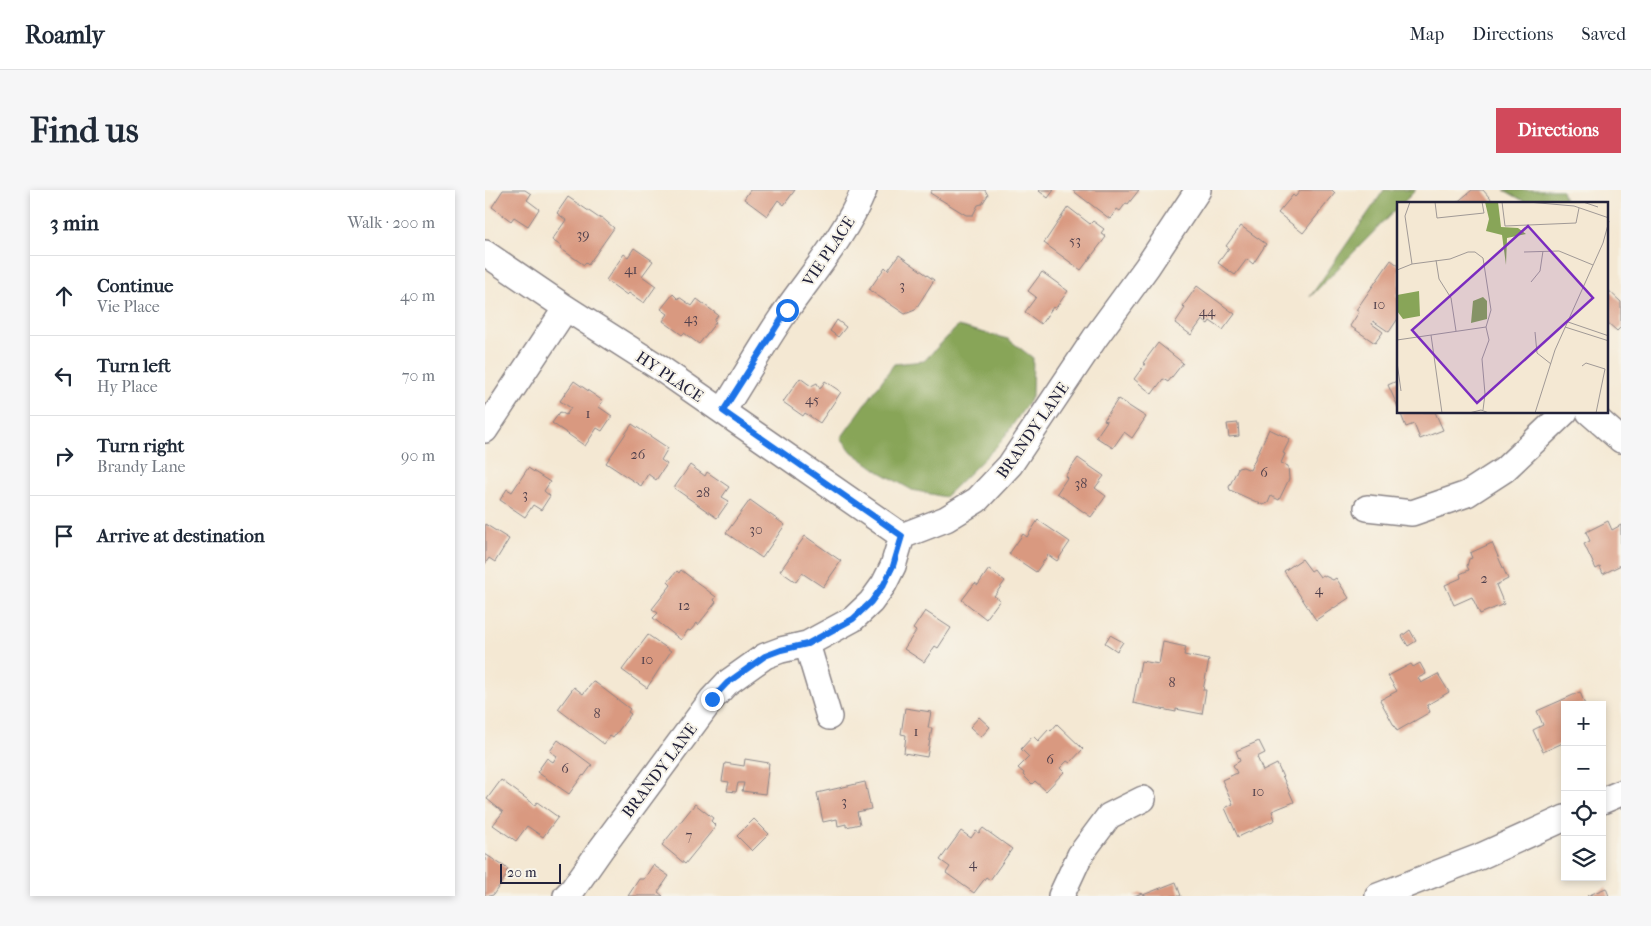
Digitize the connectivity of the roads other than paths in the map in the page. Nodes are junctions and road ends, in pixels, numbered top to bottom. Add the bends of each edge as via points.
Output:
1 (864, 190) edge
2 (1198, 190) edge
3 (485, 254) edge
4 (566, 308) junction
5 (723, 411) junction
6 (1563, 414) edge
7 (1591, 414) edge
8 (485, 430) edge
9 (1621, 440) edge
10 (1367, 508) dead end
11 (902, 536) junction
12 (807, 644) junction
13 (829, 717) dead end
14 (1621, 793) edge
15 (1143, 799) dead end
16 (1606, 799) edge
17 (1561, 820) edge
18 (566, 896) edge
19 (1061, 896) edge
20 (1378, 896) edge

1 - 5 street, VIE PLACE via 833,247 787,310
2 - 11 street, BRANDY LANE via 1010,465 977,500 946,519
3 - 4 street, HY PLACE
4 - 5 street, HY PLACE
4 - 8 street
5 - 11 street, HY PLACE
6 - 10 street via 1504,470 1467,494 1412,513
7 - 9 street
11 - 12 street, BRANDY LANE via 893,566 871,602 853,619
12 - 13 street
12 - 18 street, BRANDY LANE via 765,656 727,683
14 - 16 street
15 - 19 street via 1109,816 1079,855
17 - 20 street via 1479,857

